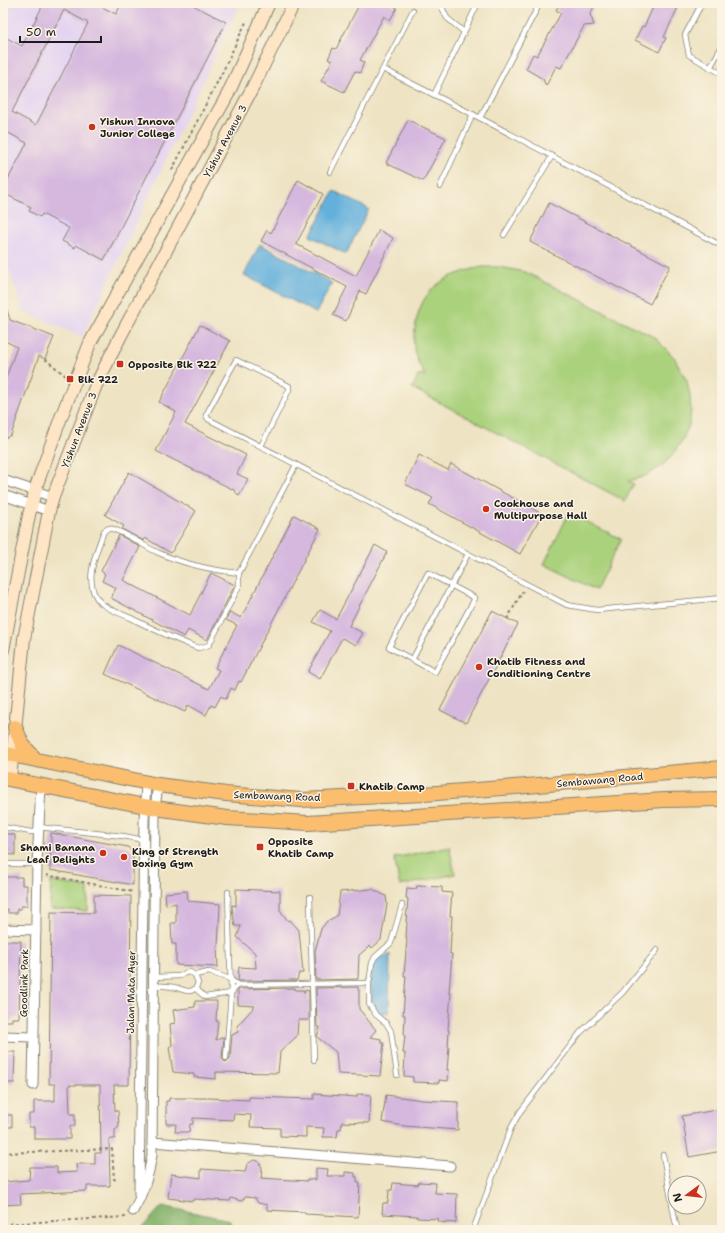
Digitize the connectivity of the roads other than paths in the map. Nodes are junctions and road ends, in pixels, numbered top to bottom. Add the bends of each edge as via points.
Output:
1 (269, 3) edge
2 (294, 3) edge
3 (440, 3) edge
4 (478, 3) edge
5 (540, 3) edge
6 (702, 3) edge
7 (413, 10) dead end
8 (464, 32) junction
9 (722, 46) edge
10 (710, 68) junction
11 (383, 69) junction
12 (722, 74) edge
13 (434, 95) junction
14 (473, 114) junction
15 (480, 118) junction
16 (552, 156) junction
17 (330, 172) dead end
18 (440, 187) dead end
19 (504, 235) dead end
20 (722, 246) edge
21 (261, 446) junction
22 (296, 465) junction
23 (3, 480) edge
24 (36, 491) junction
25 (3, 495) edge
26 (53, 497) junction
27 (32, 504) junction
28 (49, 511) junction
29 (468, 554) junction
30 (239, 573) junction
31 (451, 585) junction
32 (722, 598) edge
33 (3, 650) edge
34 (412, 660) junction
35 (15, 727) junction
36 (8, 754) edge
37 (35, 759) junction
38 (722, 768) edge
39 (6, 779) edge
40 (152, 784) junction
41 (41, 786) junction
42 (722, 799) edge
43 (150, 807) junction
44 (3, 827) edge
45 (38, 830) junction
46 (144, 840) junction
47 (155, 841) junction
48 (3, 864) edge
49 (37, 864) junction
50 (228, 892) dead end
51 (310, 897) dead end
52 (402, 905) dead end
53 (3, 929) edge
54 (36, 930) junction
55 (657, 950) dead end
56 (195, 975) junction
57 (230, 979) junction
58 (154, 981) junction
59 (312, 983) junction
60 (369, 983) junction
61 (238, 985) junction
62 (196, 989) junction
63 (231, 993) junction
64 (3, 1036) edge
65 (33, 1036) junction
66 (226, 1058) dead end
67 (314, 1060) dead end
68 (397, 1075) dead end
69 (33, 1085) dead end
70 (152, 1142) junction
71 (663, 1155) dead end
72 (450, 1166) dead end
73 (139, 1202) junction
74 (134, 1211) road end
75 (473, 1230) edge
76 (678, 1230) edge

1 - 24 main road, Yishun Avenue 3 via 228,94 90,343
2 - 26 main road, Yishun Avenue 3 via 253,87 96,385
3 - 8 lane via 447,18
4 - 8 lane
5 - 15 lane
6 - 10 lane via 685,35 689,55
7 - 11 lane
8 - 13 lane
9 - 10 lane
10 - 12 lane
11 - 13 lane
11 - 17 lane
13 - 14 lane
14 - 15 lane
14 - 18 lane
15 - 16 lane
16 - 19 lane
16 - 20 lane
21 - 21 lane via 206,415 236,360 289,386
21 - 22 lane
22 - 29 lane
22 - 30 lane
23 - 24 street
24 - 26 street
24 - 27 main road, Yishun Avenue 3
25 - 27 street
26 - 28 main road, Yishun Avenue 3
27 - 28 street
27 - 33 main road, Yishun Avenue 3
28 - 35 main road, Yishun Avenue 3 via 24,639
29 - 31 lane
29 - 32 lane via 567,605 597,610
30 - 30 lane via 239,586 213,639 209,645 199,648 160,633 102,604 95,593 92,563 104,531 109,528 183,562
31 - 34 lane
31 - 34 lane via 428,573 389,647
31 - 34 lane via 475,598 435,672
35 - 36 main road, Yishun Avenue 3
35 - 37 main road via 22,744
36 - 37 main road, Sembawang Road
36 - 39 main road, Yishun Avenue 3
37 - 40 main road, Sembawang Road
38 - 40 main road, Sembawang Road via 424,794 301,800 226,794
39 - 41 main road
40 - 43 street, Jalan Mata Ayer
41 - 43 main road
41 - 45 street, Goodlink Park
42 - 43 main road via 664,800 308,823 227,818
43 - 46 street, Jalan Mata Ayer
43 - 47 street, Jalan Mata Ayer
44 - 45 lane via 31,832
45 - 46 lane via 123,836
45 - 49 street, Goodlink Park
46 - 47 street
46 - 73 street, Jalan Mata Ayer
47 - 58 street, Jalan Mata Ayer
48 - 49 lane
49 - 54 street, Goodlink Park
50 - 57 lane
51 - 59 lane
52 - 60 lane via 391,943 372,963
53 - 54 street
54 - 65 street, Goodlink Park
55 - 75 lane via 623,992 580,1033 520,1112 511,1128
56 - 57 lane via 209,972
56 - 58 lane via 190,972
56 - 62 lane via 198,983
57 - 61 lane
57 - 63 lane
58 - 62 lane via 186,992
58 - 70 street, Jalan Mata Ayer
59 - 60 lane
59 - 61 lane
59 - 67 lane
60 - 68 lane via 369,1004 392,1031
61 - 63 lane
62 - 63 lane via 206,997
63 - 66 lane
64 - 65 street
65 - 69 street, Goodlink Park
70 - 72 street
70 - 73 street, Jalan Mata Ayer via 148,1177
71 - 76 lane
73 - 74 street, Jalan Mata Ayer

